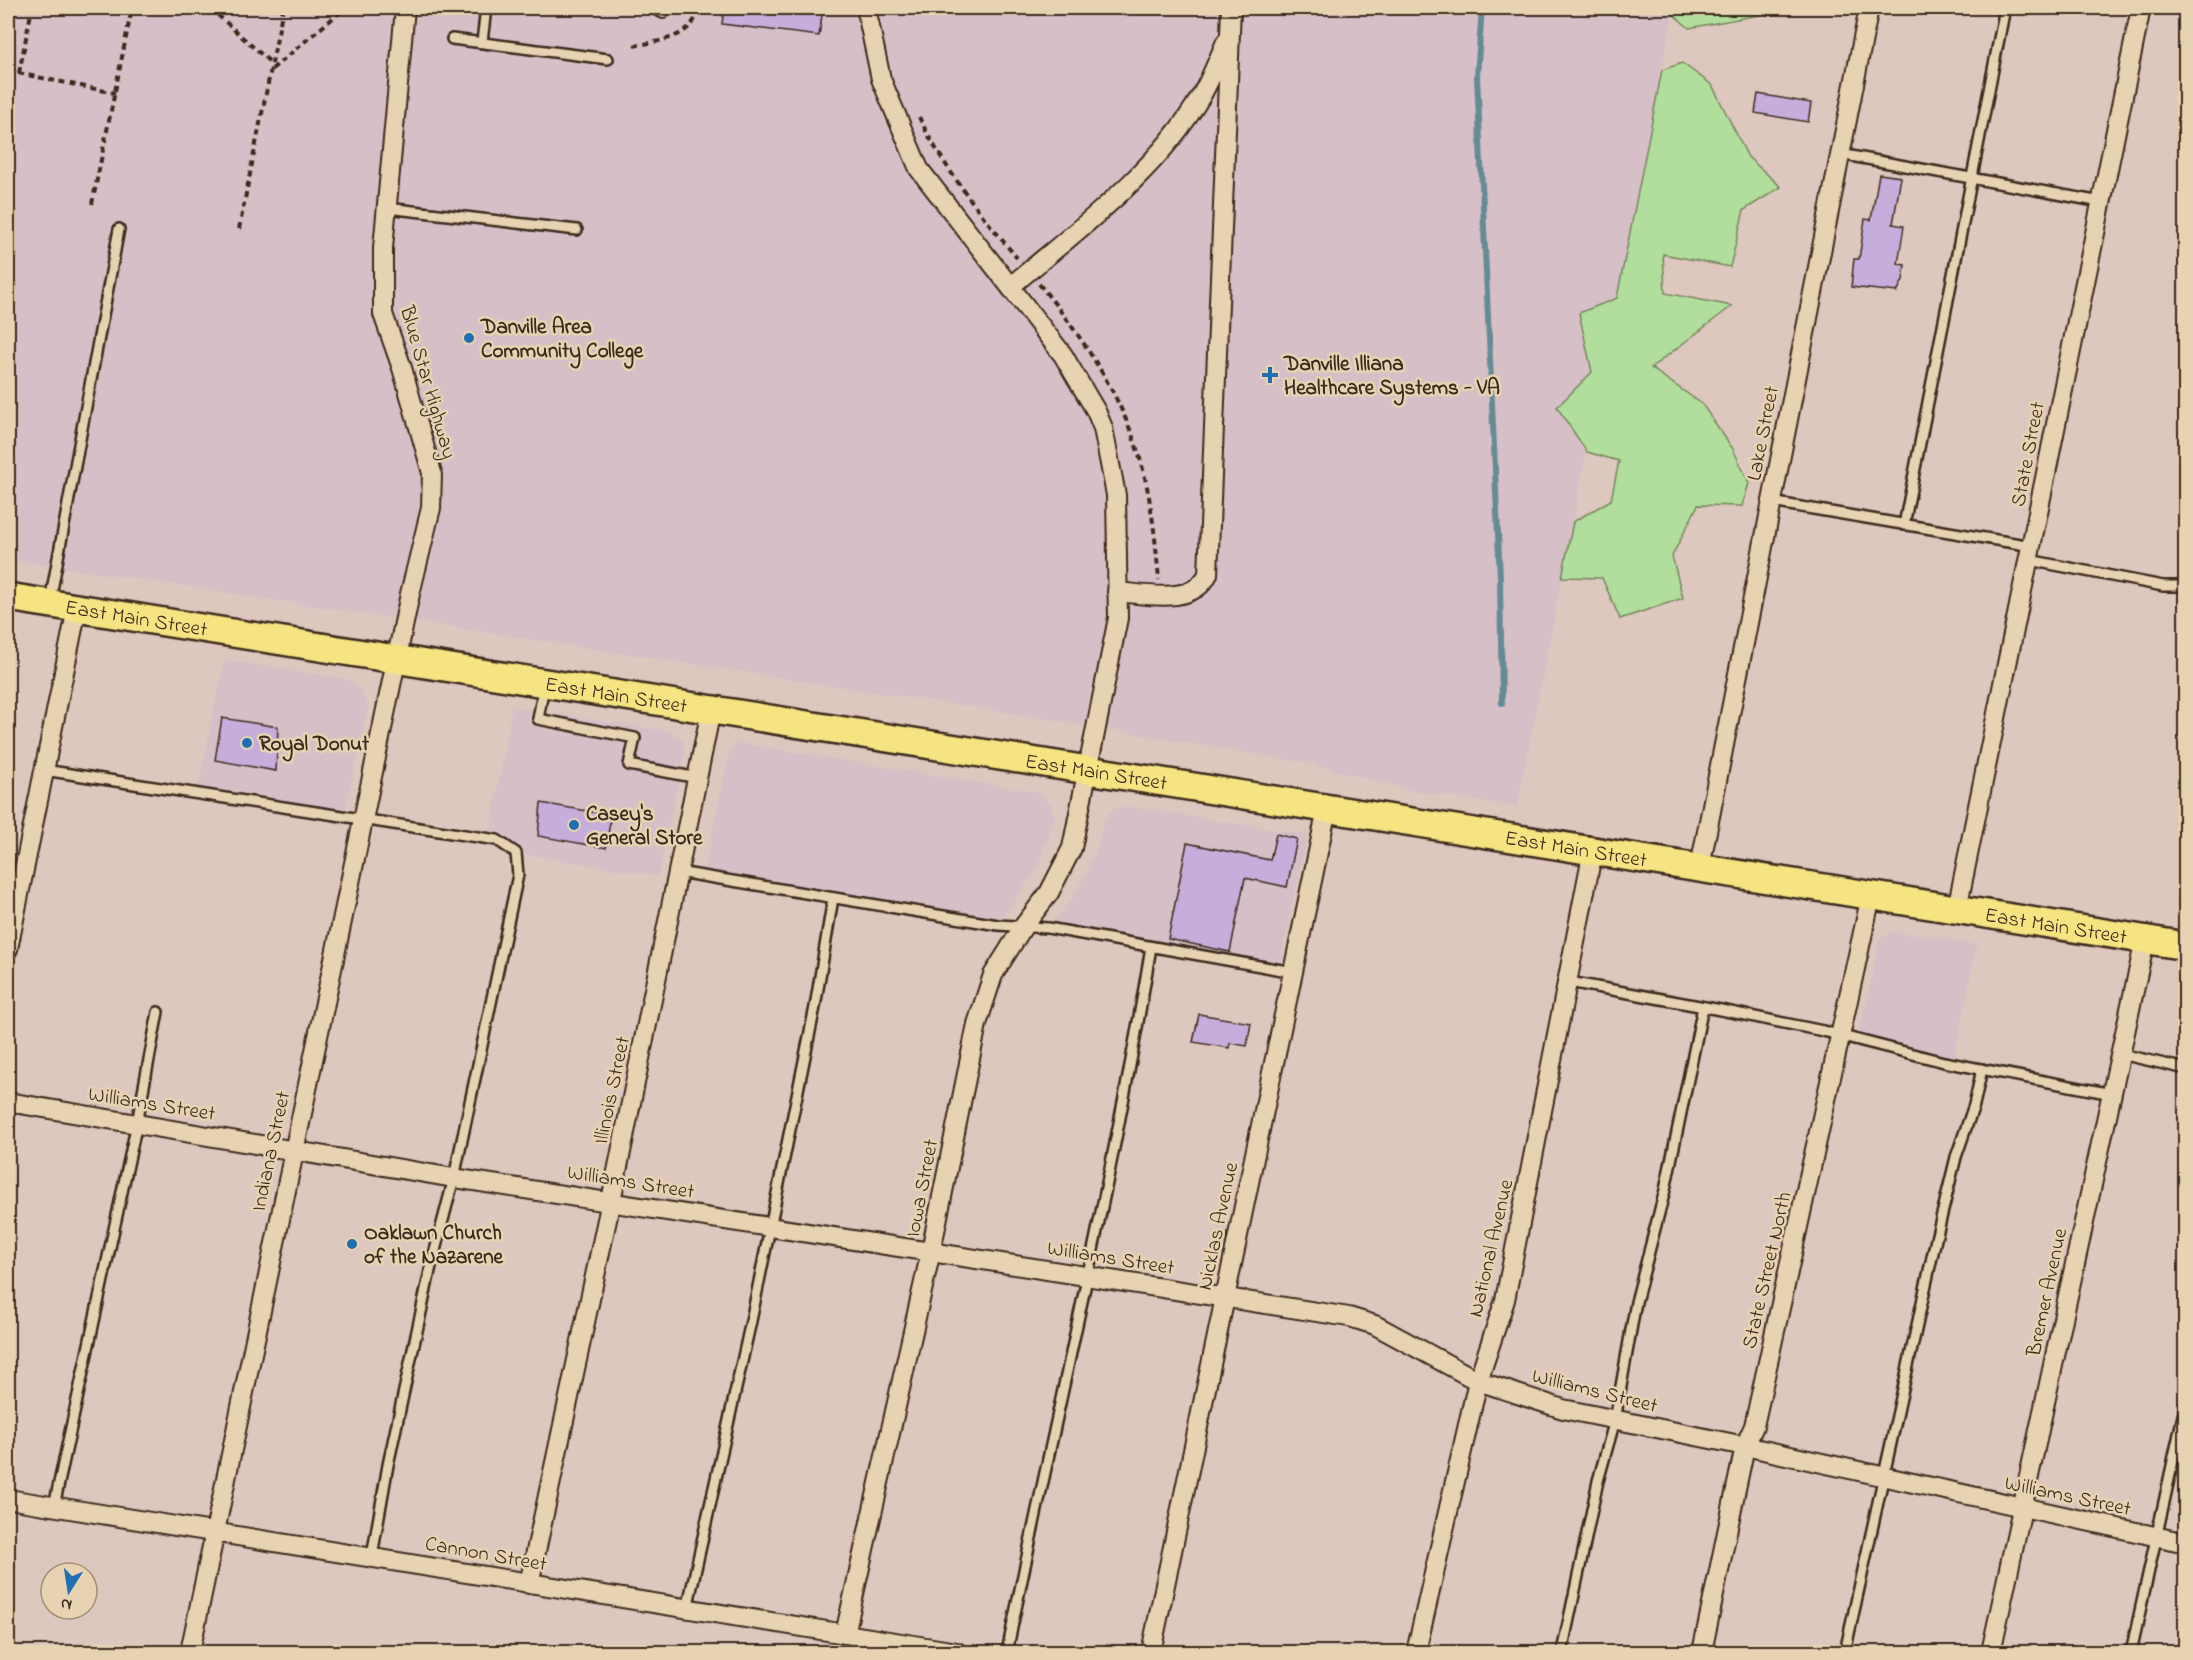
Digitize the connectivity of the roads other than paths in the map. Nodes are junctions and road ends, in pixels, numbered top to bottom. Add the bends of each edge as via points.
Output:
1 (405, 8) edge
2 (486, 8) edge
3 (652, 8) edge
4 (666, 8) edge
5 (866, 8) edge
6 (1231, 8) edge
7 (1869, 8) edge
8 (2005, 8) edge
9 (2141, 8) edge
10 (1230, 35) junction
11 (452, 39) dead end
12 (482, 42) junction
13 (608, 59) dead end
14 (1840, 154) junction
15 (1972, 178) junction
16 (2101, 202) junction
17 (387, 208) junction
18 (118, 229) dead end
19 (577, 230) dead end
20 (1011, 286) junction
21 (1771, 502) junction
22 (1904, 525) junction
23 (2030, 553) junction
24 (2185, 586) edge
25 (1117, 592) junction
26 (8, 597) edge
27 (49, 603) junction
28 (77, 608) junction
29 (397, 659) junction
30 (545, 682) junction
31 (711, 710) junction
32 (44, 770) junction
33 (1089, 771) junction
34 (698, 778) junction
35 (1327, 809) junction
36 (363, 820) junction
37 (1593, 850) junction
38 (1700, 867) junction
39 (678, 872) junction
40 (1871, 896) junction
41 (832, 898) junction
42 (1957, 909) junction
43 (1023, 927) junction
44 (2145, 940) junction
45 (2186, 946) edge
46 (1151, 947) junction
47 (8, 949) edge
48 (1293, 972) junction
49 (1569, 982) junction
50 (1703, 1007) junction
51 (158, 1012) dead end
52 (1841, 1036) junction
53 (2121, 1054) junction
54 (1982, 1069) junction
55 (2186, 1069) edge
56 (2112, 1094) junction
57 (8, 1102) edge
58 (137, 1123) junction
59 (294, 1149) junction
60 (454, 1178) junction
61 (612, 1201) junction
62 (769, 1225) junction
63 (931, 1251) junction
64 (1089, 1276) junction
65 (1225, 1298) junction
66 (1478, 1380) junction
67 (2186, 1402) edge
68 (1615, 1420) junction
69 (1745, 1446) junction
70 (1885, 1478) junction
71 (8, 1499) edge
72 (54, 1506) junction
73 (2022, 1508) junction
74 (215, 1532) junction
75 (2156, 1537) junction
76 (2186, 1543) edge
77 (372, 1556) junction
78 (529, 1584) junction
79 (687, 1609) junction
80 (845, 1634) junction
81 (190, 1653) edge
82 (957, 1653) edge
83 (1006, 1653) edge
84 (1151, 1653) edge
85 (1416, 1653) edge
86 (1562, 1653) edge
87 (1702, 1653) edge
88 (1845, 1653) edge
89 (1991, 1653) edge
90 (2132, 1653) edge

1 - 17 street, Blue Star Highway
2 - 12 lane
3 - 4 lane via 663,13
5 - 20 street, Iowa Street via 881,79 919,169
6 - 10 street
7 - 14 street, Lake Street
8 - 15 lane
9 - 16 street, State Street
10 - 20 street via 1201,97 1160,152 1087,223
10 - 25 street via 1208,574 1202,586 1190,592 1155,596
11 - 12 lane
12 - 13 lane
14 - 15 lane
14 - 21 street, Lake Street
15 - 16 lane
15 - 22 lane
16 - 23 street, State Street
17 - 19 lane
17 - 29 street, Blue Star Highway via 383,314 432,473 431,508
18 - 27 lane
20 - 25 street, Iowa Street via 1063,355 1102,428 1116,495
21 - 22 lane
21 - 38 street, Lake Street
22 - 23 lane
23 - 24 lane via 2163,586
23 - 42 street, State Street
25 - 33 street, Iowa Street via 1118,618
26 - 27 main road, East Main Street
27 - 28 main road, East Main Street
28 - 29 main road, East Main Street
28 - 32 street
29 - 30 main road, East Main Street
29 - 36 street, Indiana Street
30 - 31 main road, East Main Street
30 - 34 lane via 538,719 635,738 629,765
31 - 33 main road, East Main Street
31 - 34 street, Illinois Street
32 - 36 lane
32 - 47 street
33 - 35 main road, East Main Street
33 - 43 street, Iowa Street via 1072,848 1049,893
34 - 39 street, Illinois Street
35 - 37 main road, East Main Street
35 - 48 street, Nicklas Avenue
36 - 59 street, Indiana Street
36 - 60 lane via 497,840 516,853 518,875
37 - 38 main road, East Main Street
37 - 49 street, National Avenue
38 - 40 main road, East Main Street
39 - 41 lane
39 - 61 street, Illinois Street
40 - 42 main road, East Main Street
40 - 52 street, State Street North
41 - 43 lane
41 - 62 lane via 815,1007
42 - 44 main road, East Main Street
43 - 46 lane
43 - 63 street, Iowa Street via 993,975 977,1024
44 - 45 main road, East Main Street
44 - 53 street, Bremer Avenue
46 - 48 lane
46 - 64 lane
48 - 65 street, Nicklas Avenue
49 - 50 lane
49 - 66 street, National Avenue via 1504,1300
50 - 52 lane
50 - 68 lane via 1665,1190 1636,1302
51 - 58 lane
52 - 54 lane
52 - 69 street, State Street North via 1754,1426
53 - 55 lane
53 - 56 street, Bremer Avenue
54 - 56 lane
54 - 70 lane via 1936,1239
56 - 73 street, Bremer Avenue
57 - 58 street, Williams Street
58 - 59 street, Williams Street
58 - 72 lane
59 - 60 street, Williams Street
59 - 74 street, Indiana Street
60 - 61 street, Williams Street
60 - 77 lane via 388,1464
61 - 62 street, Williams Street
61 - 78 street, Illinois Street
62 - 63 street, Williams Street
62 - 79 lane
63 - 64 street, Williams Street
63 - 80 street, Iowa Street
64 - 65 street, Williams Street
64 - 83 lane
65 - 66 street, Williams Street via 1349,1317 1375,1325
65 - 84 street, Nicklas Avenue
66 - 68 street, Williams Street via 1563,1409
66 - 85 street, National Avenue
67 - 75 lane
68 - 69 street, Williams Street
68 - 86 lane via 1598,1481
69 - 70 street, Williams Street
69 - 87 street, State Street North
70 - 73 street, Williams Street
70 - 88 lane
71 - 72 street, Cannon Street
72 - 74 street, Cannon Street
73 - 75 street, Williams Street
73 - 89 street, Bremer Avenue
74 - 77 street, Cannon Street
74 - 81 street, Indiana Street
75 - 76 street, Williams Street
75 - 90 lane
77 - 78 street, Cannon Street
78 - 79 street, Cannon Street
79 - 80 street, Cannon Street
80 - 82 street, Cannon Street

